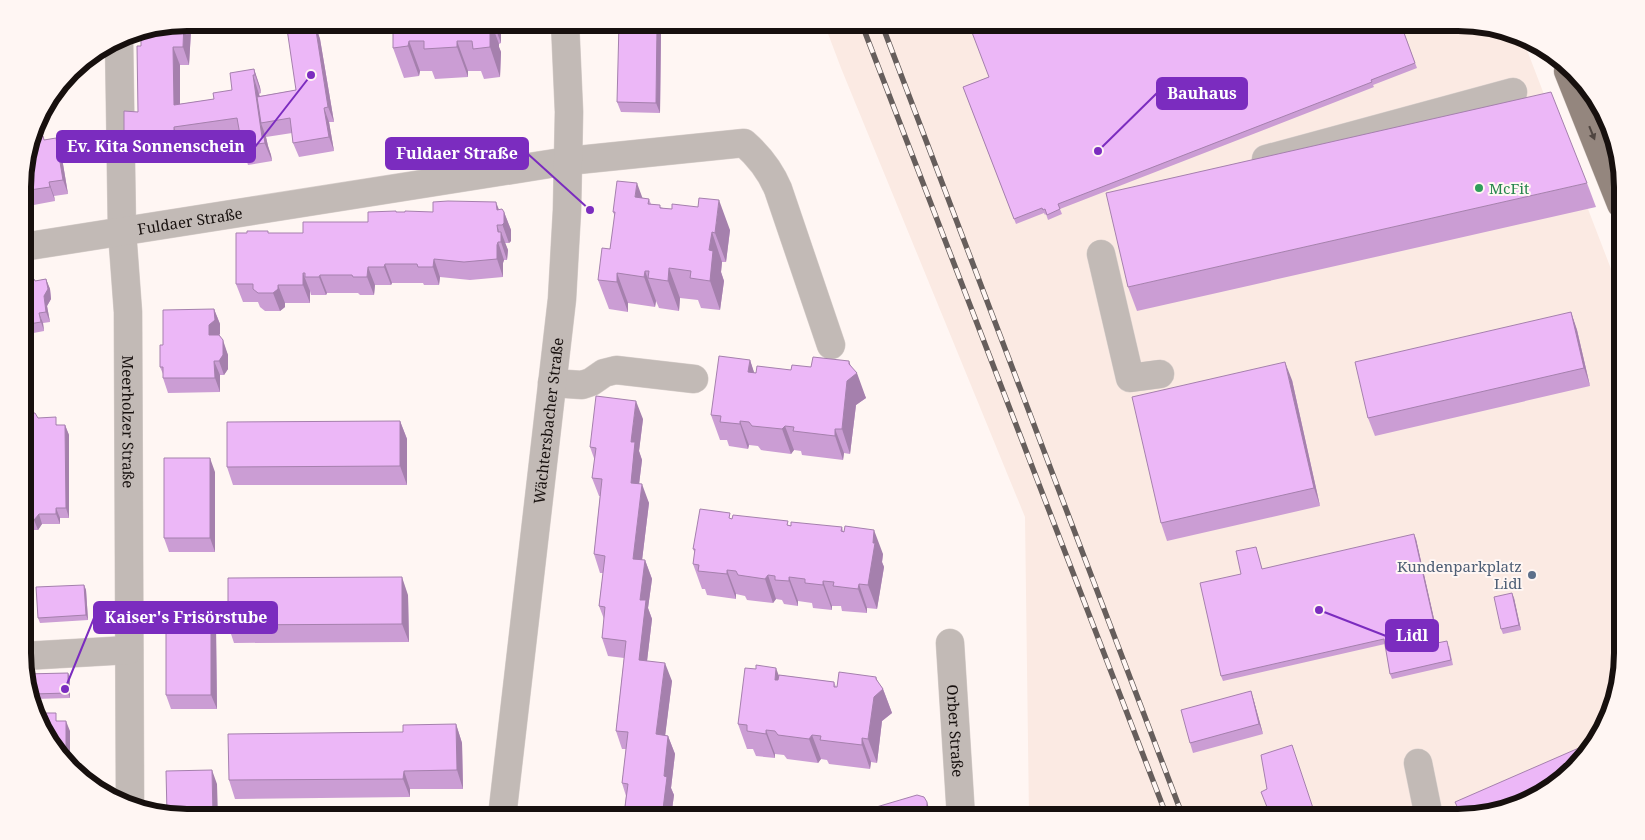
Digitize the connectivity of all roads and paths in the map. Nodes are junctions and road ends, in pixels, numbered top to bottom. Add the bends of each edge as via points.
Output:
1 (565, 32) edge
2 (119, 47) edge
3 (1571, 80) edge
4 (1513, 92) dead end
5 (568, 161) junction
6 (1245, 164) edge
7 (1614, 186) edge
8 (122, 230) junction
9 (32, 245) edge
10 (1101, 254) dead end
11 (831, 345) dead end
12 (1160, 374) dead end
13 (694, 379) dead end
14 (552, 383) junction
15 (950, 642) dead end
16 (129, 650) junction
17 (31, 656) edge
18 (1418, 763) dead end
19 (130, 797) edge
20 (960, 808) edge
21 (1427, 808) edge
22 (503, 809) edge

1 - 5 street, Wächtersbacher Straße
2 - 8 street, Meerholzer Straße
3 -> 7 main road
4 - 6 street
5 - 8 street, Fuldaer Straße
5 - 11 street, Fuldaer Straße via 744,143 763,162 778,189
5 - 14 street, Wächtersbacher Straße via 562,299
8 - 9 street, Fuldaer Straße
8 - 16 street, Meerholzer Straße via 128,312
10 - 12 street via 1130,378
13 - 14 street via 616,370 582,385
14 - 22 street, Wächtersbacher Straße
15 - 20 street, Orber Straße
16 - 17 street
16 - 19 street, Meerholzer Straße
18 - 21 street

